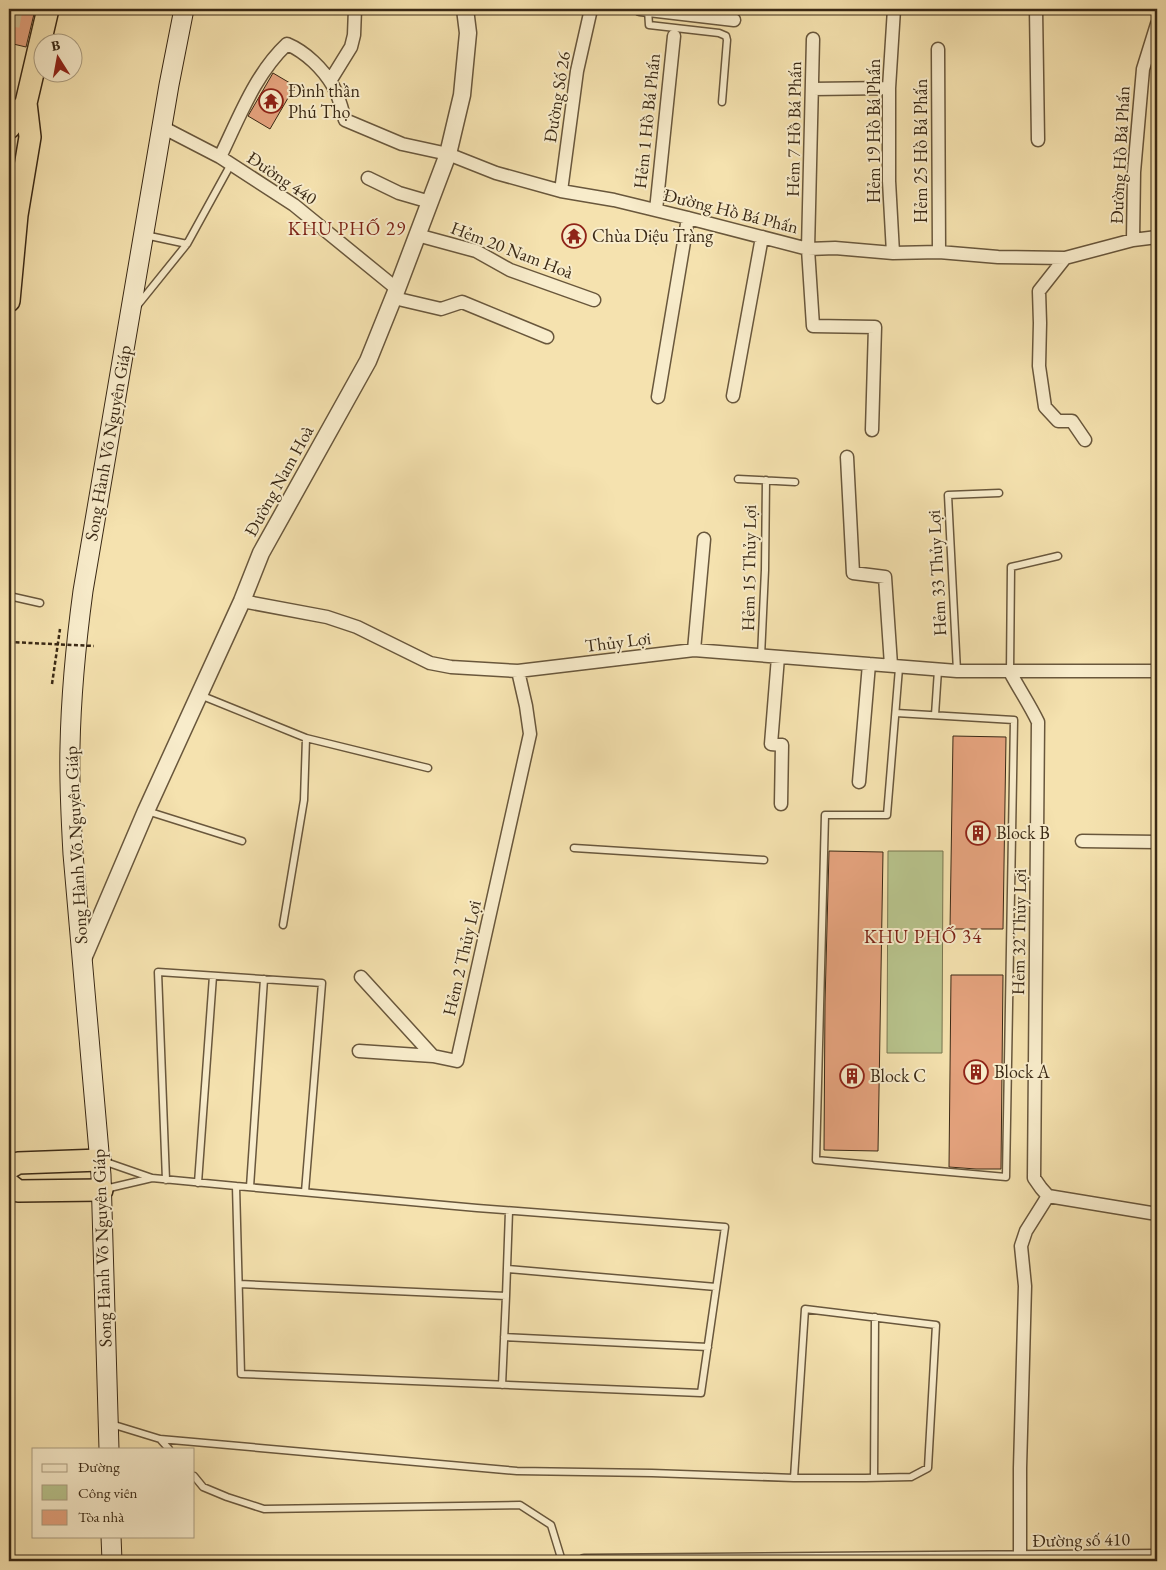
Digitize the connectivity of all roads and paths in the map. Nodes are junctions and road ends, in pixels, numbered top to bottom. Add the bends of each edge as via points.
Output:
1 (48, 9) edge
2 (184, 9) edge
3 (355, 9) edge
4 (465, 9) edge
5 (591, 9) edge
6 (644, 9) edge
7 (894, 9) edge
8 (1036, 9) edge
9 (734, 20) dead end
10 (1157, 24) edge
11 (674, 36) dead end
12 (813, 39) dead end
13 (938, 49) dead end
14 (330, 82) junction
15 (812, 88) junction
16 (889, 88) junction
17 (722, 102) dead end
18 (26, 103) junction
19 (162, 127) junction
20 (9, 128) edge
21 (1038, 140) dead end
22 (448, 154) junction
23 (220, 157) junction
24 (231, 164) junction
25 (368, 178) dead end
26 (561, 191) junction
27 (430, 202) junction
28 (656, 210) junction
29 (688, 218) junction
30 (144, 234) junction
31 (417, 235) junction
32 (762, 237) junction
33 (1157, 237) edge
34 (1133, 240) junction
35 (187, 244) junction
36 (808, 249) junction
37 (938, 252) junction
38 (893, 253) junction
39 (1065, 258) junction
40 (395, 294) junction
41 (594, 300) dead end
42 (9, 301) edge
43 (130, 314) junction
44 (547, 337) dead end
45 (733, 396) dead end
46 (658, 398) dead end
47 (872, 430) dead end
48 (1085, 440) dead end
49 (847, 458) dead end
50 (738, 479) dead end
51 (766, 480) junction
52 (795, 482) dead end
53 (999, 493) dead end
54 (704, 539) dead end
55 (1058, 556) dead end
56 (9, 596) edge
57 (242, 601) junction
58 (40, 603) dead end
59 (9, 642) edge
60 (58, 644) junction
61 (94, 646) dead end
62 (694, 650) junction
63 (762, 656) junction
64 (778, 657) junction
65 (869, 664) junction
66 (895, 666) junction
67 (938, 670) junction
68 (518, 671) junction
69 (957, 671) junction
70 (1157, 671) edge
71 (1010, 672) junction
72 (52, 684) dead end
73 (199, 694) junction
74 (896, 713) junction
75 (935, 716) junction
76 (306, 738) junction
77 (428, 768) dead end
78 (859, 782) dead end
79 (781, 804) dead end
80 (146, 810) junction
81 (242, 841) dead end
82 (1082, 841) dead end
83 (1157, 842) edge
84 (574, 848) dead end
85 (764, 860) dead end
86 (282, 925) dead end
87 (82, 961) junction
88 (214, 976) junction
89 (361, 977) dead end
90 (264, 979) junction
91 (359, 1051) dead end
92 (433, 1056) junction
93 (100, 1160) junction
94 (9, 1168) edge
95 (152, 1178) junction
96 (166, 1180) junction
97 (198, 1183) junction
98 (9, 1184) edge
99 (236, 1186) junction
100 (250, 1187) junction
101 (102, 1190) junction
102 (305, 1192) junction
103 (1048, 1196) junction
104 (509, 1211) junction
105 (1157, 1214) edge
106 (507, 1269) junction
107 (239, 1284) junction
108 (716, 1287) junction
109 (506, 1296) junction
110 (875, 1317) junction
111 (504, 1337) junction
112 (708, 1347) junction
113 (502, 1385) junction
114 (108, 1423) junction
115 (160, 1439) junction
116 (109, 1448) edge
117 (168, 1448) edge
118 (195, 1477) edge
119 (794, 1478) junction
120 (874, 1478) junction
121 (111, 1538) edge
122 (1157, 1556) edge
123 (1020, 1559) edge
124 (112, 1561) edge
125 (562, 1561) edge
126 (584, 1561) edge

1 - 18 highway
2 - 19 main road, Song Hành Võ Nguyên Giáp
3 - 14 street via 351,47
4 - 22 street, Đường Nam Hoà via 468,33 462,95
5 - 26 street, Đường Số 26 via 577,71
6 - 9 street
6 - 17 lane via 648,25 726,36
7 - 16 street, Hẻm 19 Hồ Bá Phấn
8 - 21 street
10 - 34 street, Đường Hồ Bá Phấn via 1143,69 1134,172
11 - 28 street, Hẻm 1 Hồ Bá Phấn
12 - 15 street, Hẻm 7 Hồ Bá Phấn
13 - 37 street, Hẻm 25 Hồ Bá Phấn
14 - 22 street, Đường Hồ Bá Phấn via 345,120 402,144
14 - 23 street, Đường Hồ Bá Phấn via 316,64 287,44 257,81
15 - 16 street
15 - 36 street, Hẻm 7 Hồ Bá Phấn
16 - 38 street, Hẻm 19 Hồ Bá Phấn
18 - 20 highway
18 - 42 highway via 30,137 17,215
19 - 23 street, Đường 440
19 - 30 main road, Song Hành Võ Nguyên Giáp
22 - 26 street, Đường Hồ Bá Phấn via 496,173
22 - 27 street, Đường Nam Hoà
23 - 24 street, Đường 440
24 - 35 lane
24 - 40 street, Đường 440 via 294,205
25 - 27 street via 399,193
26 - 28 street, Đường Hồ Bá Phấn
27 - 31 street, Đường Nam Hoà
28 - 29 street, Đường Hồ Bá Phấn
29 - 32 street, Đường Hồ Bá Phấn
29 - 46 street
30 - 35 lane
30 - 43 main road, Song Hành Võ Nguyên Giáp
31 - 40 street, Đường Nam Hoà
31 - 41 street, Hẻm 20 Nam Hoà via 476,251 510,270
32 - 36 street, Đường Hồ Bá Phấn
32 - 45 street
33 - 34 street
34 - 39 street, Đường Hồ Bá Phấn
35 - 43 lane
36 - 38 street, Đường Hồ Bá Phấn
36 - 47 street, Hẻm 7 Hồ Bá Phấn via 813,326 875,327
37 - 38 street, Đường Hồ Bá Phấn
37 - 39 street, Đường Hồ Bá Phấn
39 - 48 street via 1039,291 1039,366 1046,407 1058,421 1072,421
40 - 44 street via 441,309 462,302
40 - 57 street, Đường Nam Hoà via 368,361 261,553
43 - 87 main road, Song Hành Võ Nguyên Giáp via 83,591 72,697 70,802
49 - 66 street via 852,573 885,576
50 - 51 lane, Hẻm 15 Thủy Lợi
51 - 52 lane, Hẻm 15 Thủy Lợi
51 - 63 lane, Hẻm 15 Thủy Lợi
53 - 69 lane, Hẻm 33 Thủy Lợi via 948,495
54 - 62 street
55 - 71 lane via 1011,567
56 - 58 lane
57 - 68 street, Thủy Lợi via 357,627 430,663
57 - 73 street, Đường Nam Hoà
59 - 60 path, bridge
60 - 61 path, bridge
60 - 72 path
62 - 63 street, Thủy Lợi
62 - 68 street, Thủy Lợi
63 - 64 street, Thủy Lợi
64 - 65 street, Thủy Lợi
64 - 79 street via 771,744 782,745
65 - 66 street, Thủy Lợi
65 - 78 street
66 - 67 street, Thủy Lợi
66 - 74 lane
67 - 69 street, Thủy Lợi
67 - 75 lane
68 - 92 street, Hẻm 2 Thủy Lợi via 530,734 457,1061
69 - 71 street, Thủy Lợi
70 - 71 street, Thủy Lợi
71 - 103 street, Hẻm 32 Thủy Lợi via 1038,722 1034,1178
73 - 76 lane
73 - 80 street, Đường Nam Hoà
74 - 75 lane
74 - 75 lane via 887,815 825,815 816,1160 1006,1177 1014,720
76 - 77 lane
76 - 86 lane via 304,800
80 - 81 lane
80 - 87 street, Đường Nam Hoà
82 - 83 street
84 - 85 lane
87 - 93 main road, Song Hành Võ Nguyên Giáp
88 - 90 lane
88 - 96 lane via 158,972
88 - 97 lane
89 - 92 street
90 - 100 lane
90 - 102 lane via 322,984
91 - 92 street
93 - 94 highway via 18,1164
93 - 95 lane
93 - 101 main road, Song Hành Võ Nguyên Giáp
95 - 96 lane
95 - 101 lane
96 - 97 lane
97 - 99 lane
98 - 101 highway via 18,1191
99 - 100 lane
99 - 107 lane
100 - 102 lane
101 - 114 main road, Song Hành Võ Nguyên Giáp
102 - 104 lane
103 - 105 street
103 - 123 street via 1026,1231 1021,1246 1025,1286
104 - 106 lane
104 - 108 lane via 725,1227
106 - 108 lane
106 - 109 lane
107 - 109 lane
107 - 113 lane via 241,1374
108 - 112 lane
109 - 111 lane
110 - 119 lane via 805,1309
110 - 120 lane
110 - 120 lane via 936,1324 928,1468 911,1477
111 - 112 lane
111 - 113 lane
112 - 113 lane via 701,1393
114 - 115 lane
114 - 116 main road, Song Hành Võ Nguyên Giáp
115 - 117 lane
115 - 119 lane via 517,1471
118 - 125 lane via 203,1486 264,1509 520,1506 551,1525
119 - 120 lane
121 - 124 main road
122 - 123 street, Đường số 410
123 - 126 street, Đường số 410

